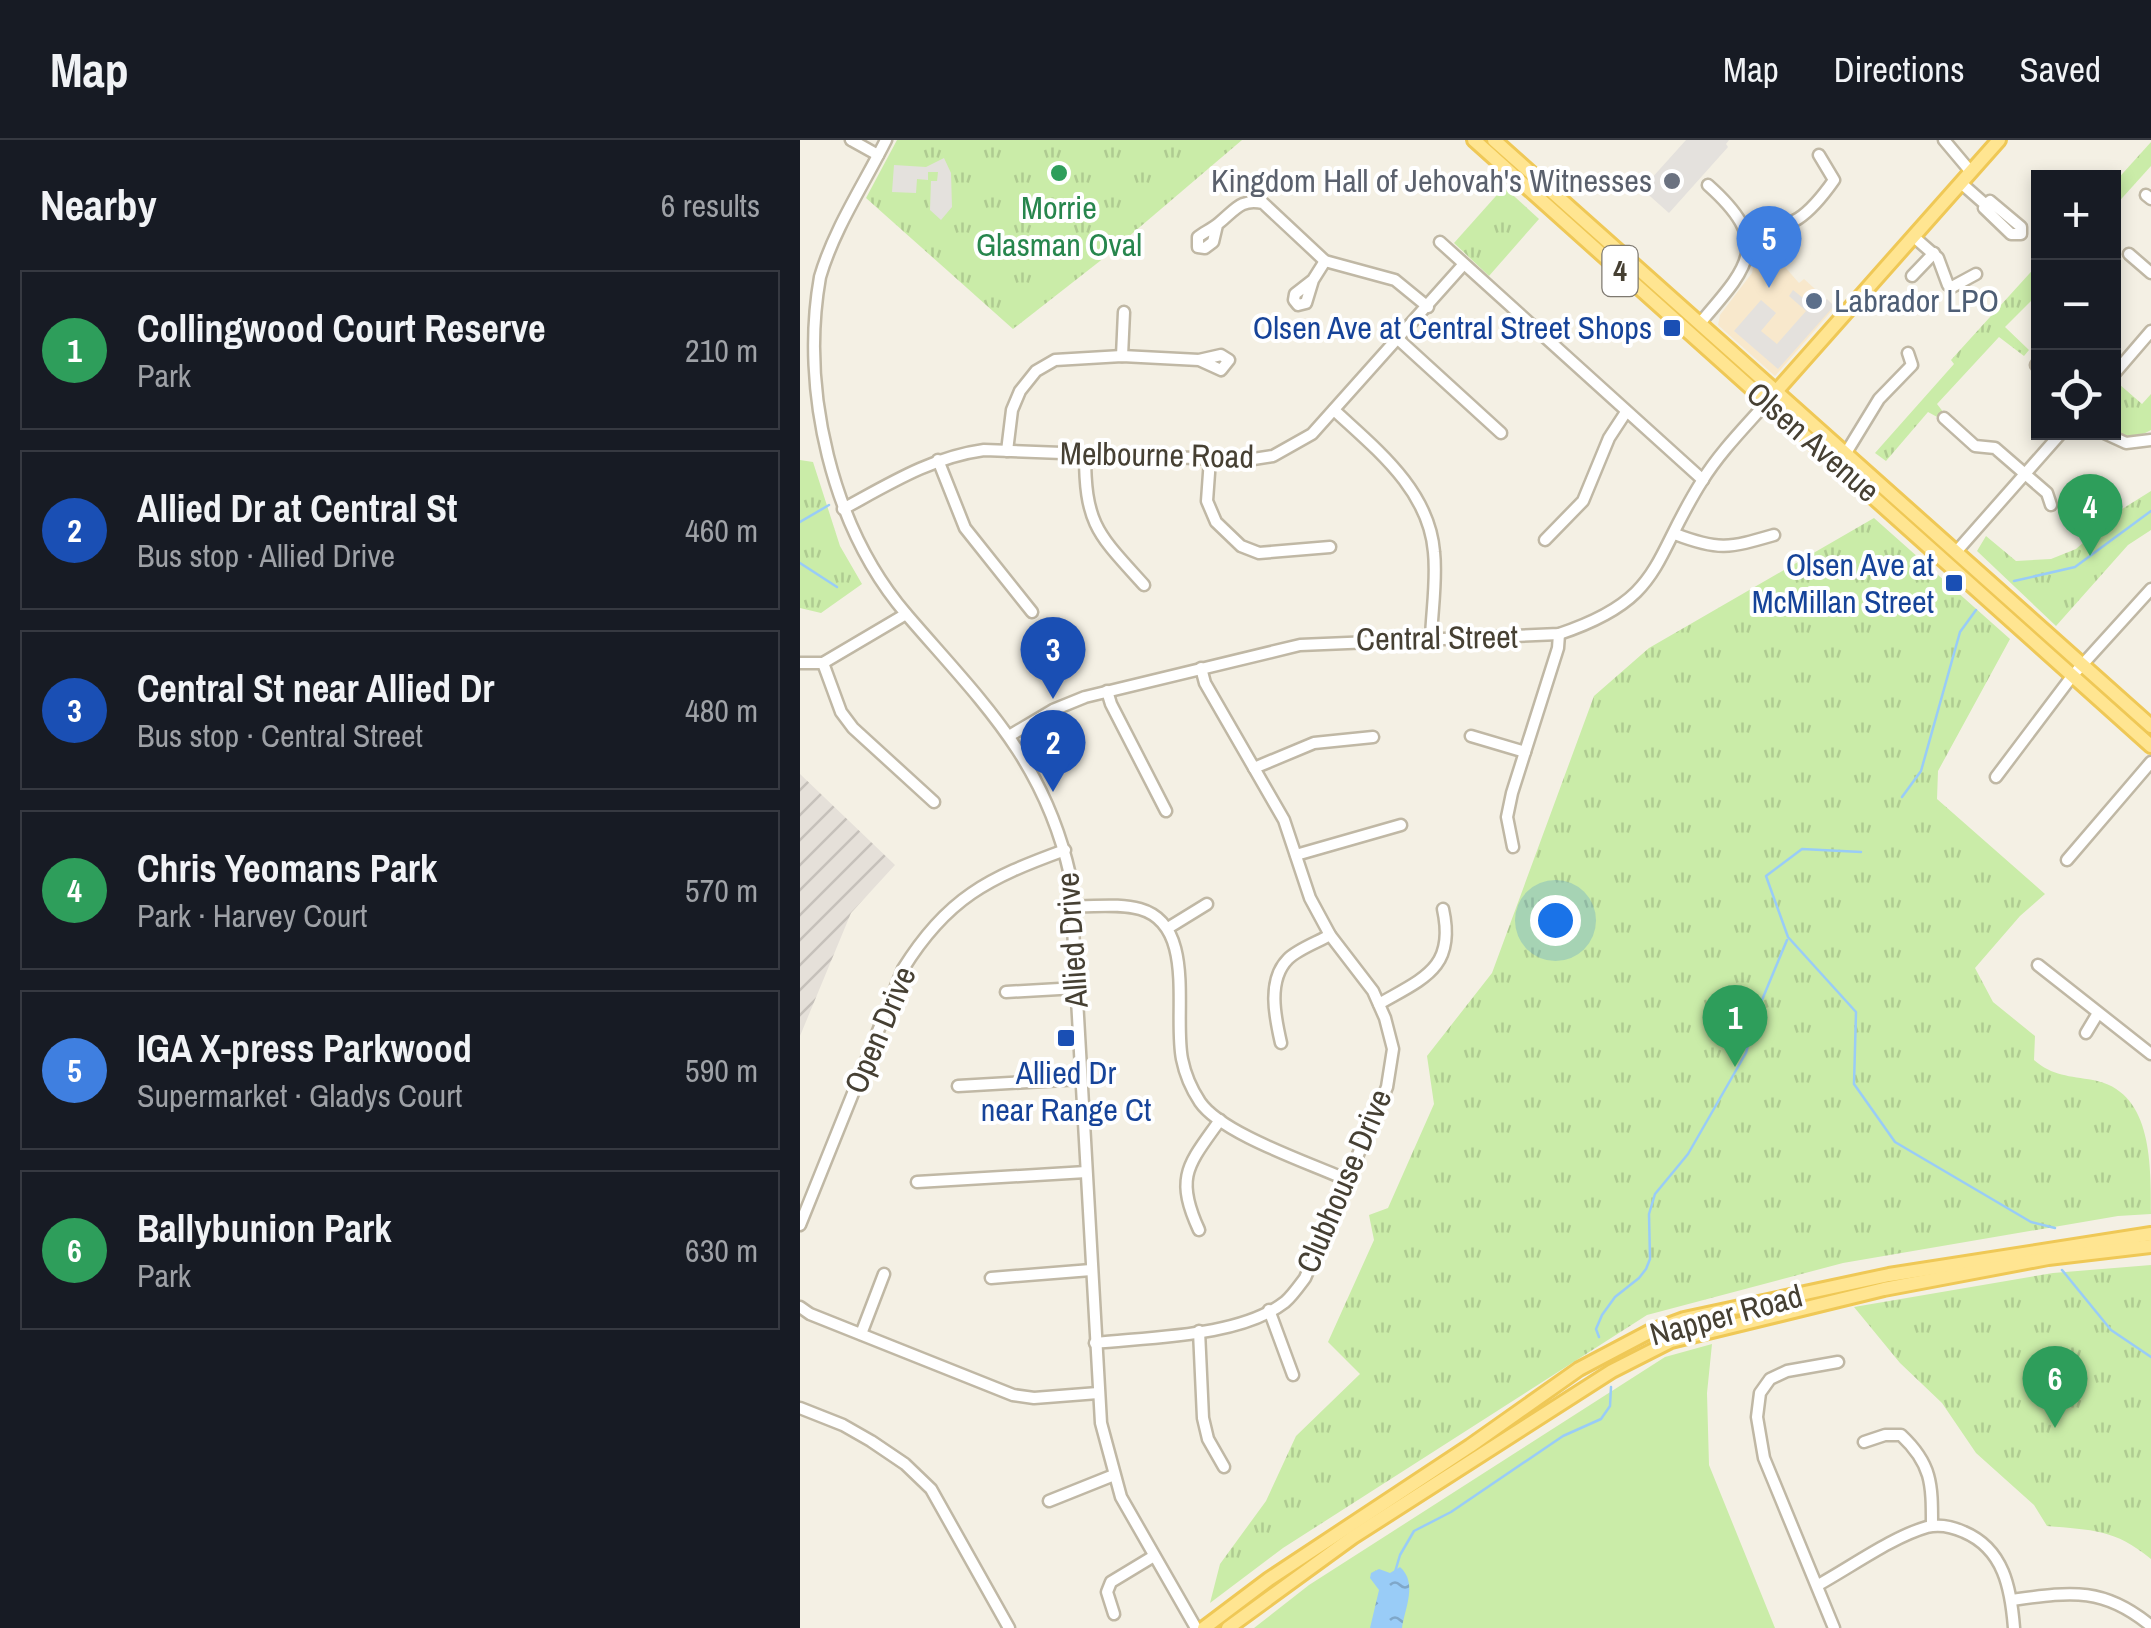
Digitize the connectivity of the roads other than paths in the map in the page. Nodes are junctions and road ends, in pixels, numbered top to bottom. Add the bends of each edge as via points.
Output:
1 (851, 140) edge
2 (886, 140) edge
3 (1474, 140) edge
4 (1494, 140) edge
5 (1944, 140) edge
6 (1999, 140) edge
7 (878, 155) junction
8 (1819, 155) dead end
9 (1966, 178) junction
10 (1708, 185) dead end
11 (1986, 205) dead end
12 (1217, 225) dead end
13 (1748, 234) junction
14 (1914, 237) junction
15 (1440, 242) dead end
16 (1934, 254) junction
17 (2129, 254) dead end
18 (1325, 261) junction
19 (1462, 265) junction
20 (2151, 273) edge
21 (1976, 274) dead end
22 (1912, 276) dead end
23 (1313, 280) dead end
24 (1428, 307) junction
25 (1124, 312) dead end
26 (1700, 323) junction
27 (2151, 331) edge
28 (1398, 340) junction
29 (804, 345) edge
30 (1908, 353) dead end
31 (1122, 356) junction
32 (1199, 360) dead end
33 (1800, 366) junction
34 (2121, 366) edge
35 (1771, 397) junction
36 (1334, 410) junction
37 (1796, 410) junction
38 (1626, 412) junction
39 (1501, 433) dead end
40 (1943, 434) dead end
41 (2055, 440) edge
42 (2118, 440) edge
43 (2151, 440) edge
44 (1007, 451) junction
45 (1846, 453) junction
46 (1085, 454) junction
47 (1210, 459) junction
48 (938, 460) junction
49 (2026, 474) junction
50 (1703, 480) junction
51 (2051, 505) dead end
52 (843, 509) junction
53 (1675, 534) junction
54 (1774, 536) dead end
55 (1545, 540) dead end
56 (1330, 547) dead end
57 (1956, 552) junction
58 (1144, 585) dead end
59 (2151, 589) edge
60 (1032, 612) dead end
61 (906, 614) junction
62 (1560, 634) junction
63 (1431, 638) junction
64 (800, 663) edge
65 (823, 663) junction
66 (1201, 668) junction
67 (2078, 670) junction
68 (1108, 691) junction
69 (2151, 726) edge
70 (1009, 736) junction
71 (1471, 736) dead end
72 (1373, 737) dead end
73 (2151, 746) edge
74 (1525, 752) junction
75 (2151, 762) edge
76 (1254, 768) junction
77 (1996, 777) dead end
78 (934, 802) dead end
79 (1166, 811) dead end
80 (1401, 825) dead end
81 (1513, 847) dead end
82 (1065, 850) junction
83 (1296, 855) junction
84 (2067, 860) dead end
85 (1207, 904) dead end
86 (1072, 906) junction
87 (1443, 908) dead end
88 (1168, 928) junction
89 (1330, 935) junction
90 (2038, 965) dead end
91 (1077, 988) junction
92 (1006, 992) dead end
93 (1378, 1004) junction
94 (2098, 1012) junction
95 (2086, 1033) dead end
96 (1280, 1043) dead end
97 (2151, 1054) edge
98 (1081, 1079) junction
99 (958, 1086) dead end
100 (1220, 1120) junction
101 (1086, 1172) junction
102 (1347, 1180) junction
103 (917, 1182) dead end
104 (800, 1226) edge
105 (1198, 1230) dead end
106 (2151, 1234) edge
107 (2151, 1246) edge
108 (1091, 1270) junction
109 (884, 1274) dead end
110 (991, 1278) dead end
111 (800, 1307) edge
112 (1269, 1310) junction
113 (1199, 1331) junction
114 (861, 1334) junction
115 (1095, 1343) junction
116 (1838, 1362) dead end
117 (1293, 1375) dead end
118 (1098, 1394) junction
119 (800, 1408) edge
120 (1864, 1442) dead end
121 (1224, 1467) dead end
122 (1114, 1476) junction
123 (1049, 1500) dead end
124 (1932, 1525) junction
125 (1154, 1556) junction
126 (1818, 1585) junction
127 (2012, 1600) junction
128 (1260, 1603) junction
129 (1114, 1614) dead end
130 (2151, 1626) edge
131 (1010, 1628) edge
132 (1196, 1628) edge
133 (1204, 1628) edge
134 (1228, 1628) edge
135 (1242, 1628) edge
136 (1834, 1628) edge
137 (2014, 1628) edge

1 - 7 street
2 - 7 street, Allied Drive
3 - 35 main road, Olsen Avenue / 4
4 - 26 main road, Olsen Avenue / 4
5 - 9 street
6 - 9 main road, Central Street
7 - 29 street, Allied Drive via 821,273
8 - 13 street via 1834,180 1820,201 1791,224
9 - 11 street
9 - 14 main road, Central Street
10 - 13 street via 1736,210
12 - 18 street via 1237,206 1263,203
13 - 26 street via 1734,283
14 - 16 street
14 - 33 main road, Central Street
15 - 19 street
16 - 21 street via 1948,285
16 - 22 street
17 - 20 street
18 - 23 street
18 - 24 street via 1395,280
19 - 24 street, Melbourne Road
19 - 38 street
24 - 28 street, Melbourne Road
25 - 31 street
26 - 35 main road, Olsen Avenue / 4
27 - 34 street
28 - 36 street, Melbourne Road
28 - 39 street
29 - 52 street, Allied Drive via 810,399
30 - 45 street via 1912,365 1879,399
31 - 32 street
31 - 44 street via 1055,360 1036,371 1012,410
33 - 35 main road, Central Street
33 - 37 main road via 1792,388
35 - 37 main road, Olsen Avenue / 4
35 - 50 street, Central Street
35 - 67 main road, Olsen Avenue / 4
36 - 47 street, Melbourne Road via 1312,434 1274,456
36 - 63 street via 1388,459 1421,506 1434,552
37 - 45 main road, Olsen Avenue / 4
38 - 50 street
38 - 55 street via 1583,501
40 - 49 street via 1948,421 1975,446 1995,448
41 - 49 street
42 - 43 street
44 - 46 street, Melbourne Road
44 - 48 street, Melbourne Road
45 - 57 main road, Olsen Avenue / 4
46 - 47 street, Melbourne Road
46 - 58 street via 1092,522
47 - 56 street via 1208,501 1216,522 1241,546 1259,553
48 - 52 street, Melbourne Road
48 - 60 street via 965,528
49 - 51 street
49 - 57 street
50 - 53 street, Central Street
52 - 61 street, Allied Drive via 858,547
53 - 54 street via 1710,548
53 - 62 street, Central Street via 1632,598
57 - 67 main road, Olsen Avenue / 4
59 - 67 street
61 - 65 street
61 - 70 street, Allied Drive
62 - 63 street, Central Street
62 - 74 street
63 - 66 street, Central Street via 1300,645
64 - 65 street
65 - 78 street via 853,728
66 - 68 street, Central Street
66 - 76 street, Clubhouse Drive
67 - 69 main road, Olsen Avenue / 4
67 - 73 main road, Olsen Avenue / 4
67 - 77 street
68 - 70 street, Central Street via 1070,702
68 - 79 street
70 - 82 street, Allied Drive
71 - 74 street
72 - 76 street via 1314,742
74 - 81 street via 1507,817
75 - 84 street
76 - 83 street, Clubhouse Drive
80 - 83 street
82 - 86 street, Allied Drive
82 - 104 street, Open Drive via 968,894 919,942 902,969
83 - 89 street, Clubhouse Drive
85 - 88 street
86 - 88 street via 1137,908
86 - 91 street, Allied Drive
87 - 93 street via 1447,945 1439,966
88 - 100 street via 1177,953 1182,1060 1201,1104
89 - 93 street, Clubhouse Drive
89 - 96 street via 1289,958 1279,973 1274,1013
90 - 94 street
91 - 92 street
91 - 98 street, Allied Drive
93 - 102 street, Clubhouse Drive via 1393,1049 1387,1086
94 - 95 street
94 - 97 street
98 - 99 street
98 - 101 street, Allied Drive
100 - 102 street
100 - 105 street via 1185,1174
101 - 103 street
101 - 108 street, Allied Drive
102 - 112 street, Clubhouse Drive via 1305,1278
106 - 133 main road, Napper Road via 1889,1274 1684,1319 1592,1361
107 - 128 main road, Napper Road via 1884,1289 1671,1341 1602,1376
108 - 110 street
108 - 115 street, Allied Drive
109 - 114 street
111 - 114 street
112 - 113 street, Clubhouse Drive
112 - 117 street
113 - 115 street, Clubhouse Drive
113 - 121 street via 1204,1418
114 - 118 street via 1014,1395
115 - 118 street, Allied Drive
116 - 126 street via 1770,1379 1757,1417 1764,1458
118 - 122 street, Allied Drive
119 - 131 street via 871,1441 931,1489
120 - 124 street via 1900,1435 1915,1448 1927,1466
122 - 123 street
122 - 125 street, Allied Drive
124 - 126 street
124 - 127 street via 1975,1536 1992,1549
125 - 129 street via 1111,1582
125 - 132 street, Allied Drive
126 - 136 street
127 - 130 street via 2074,1591 2098,1595
127 - 137 street
128 - 134 main road, Napper Road
128 - 135 main road

